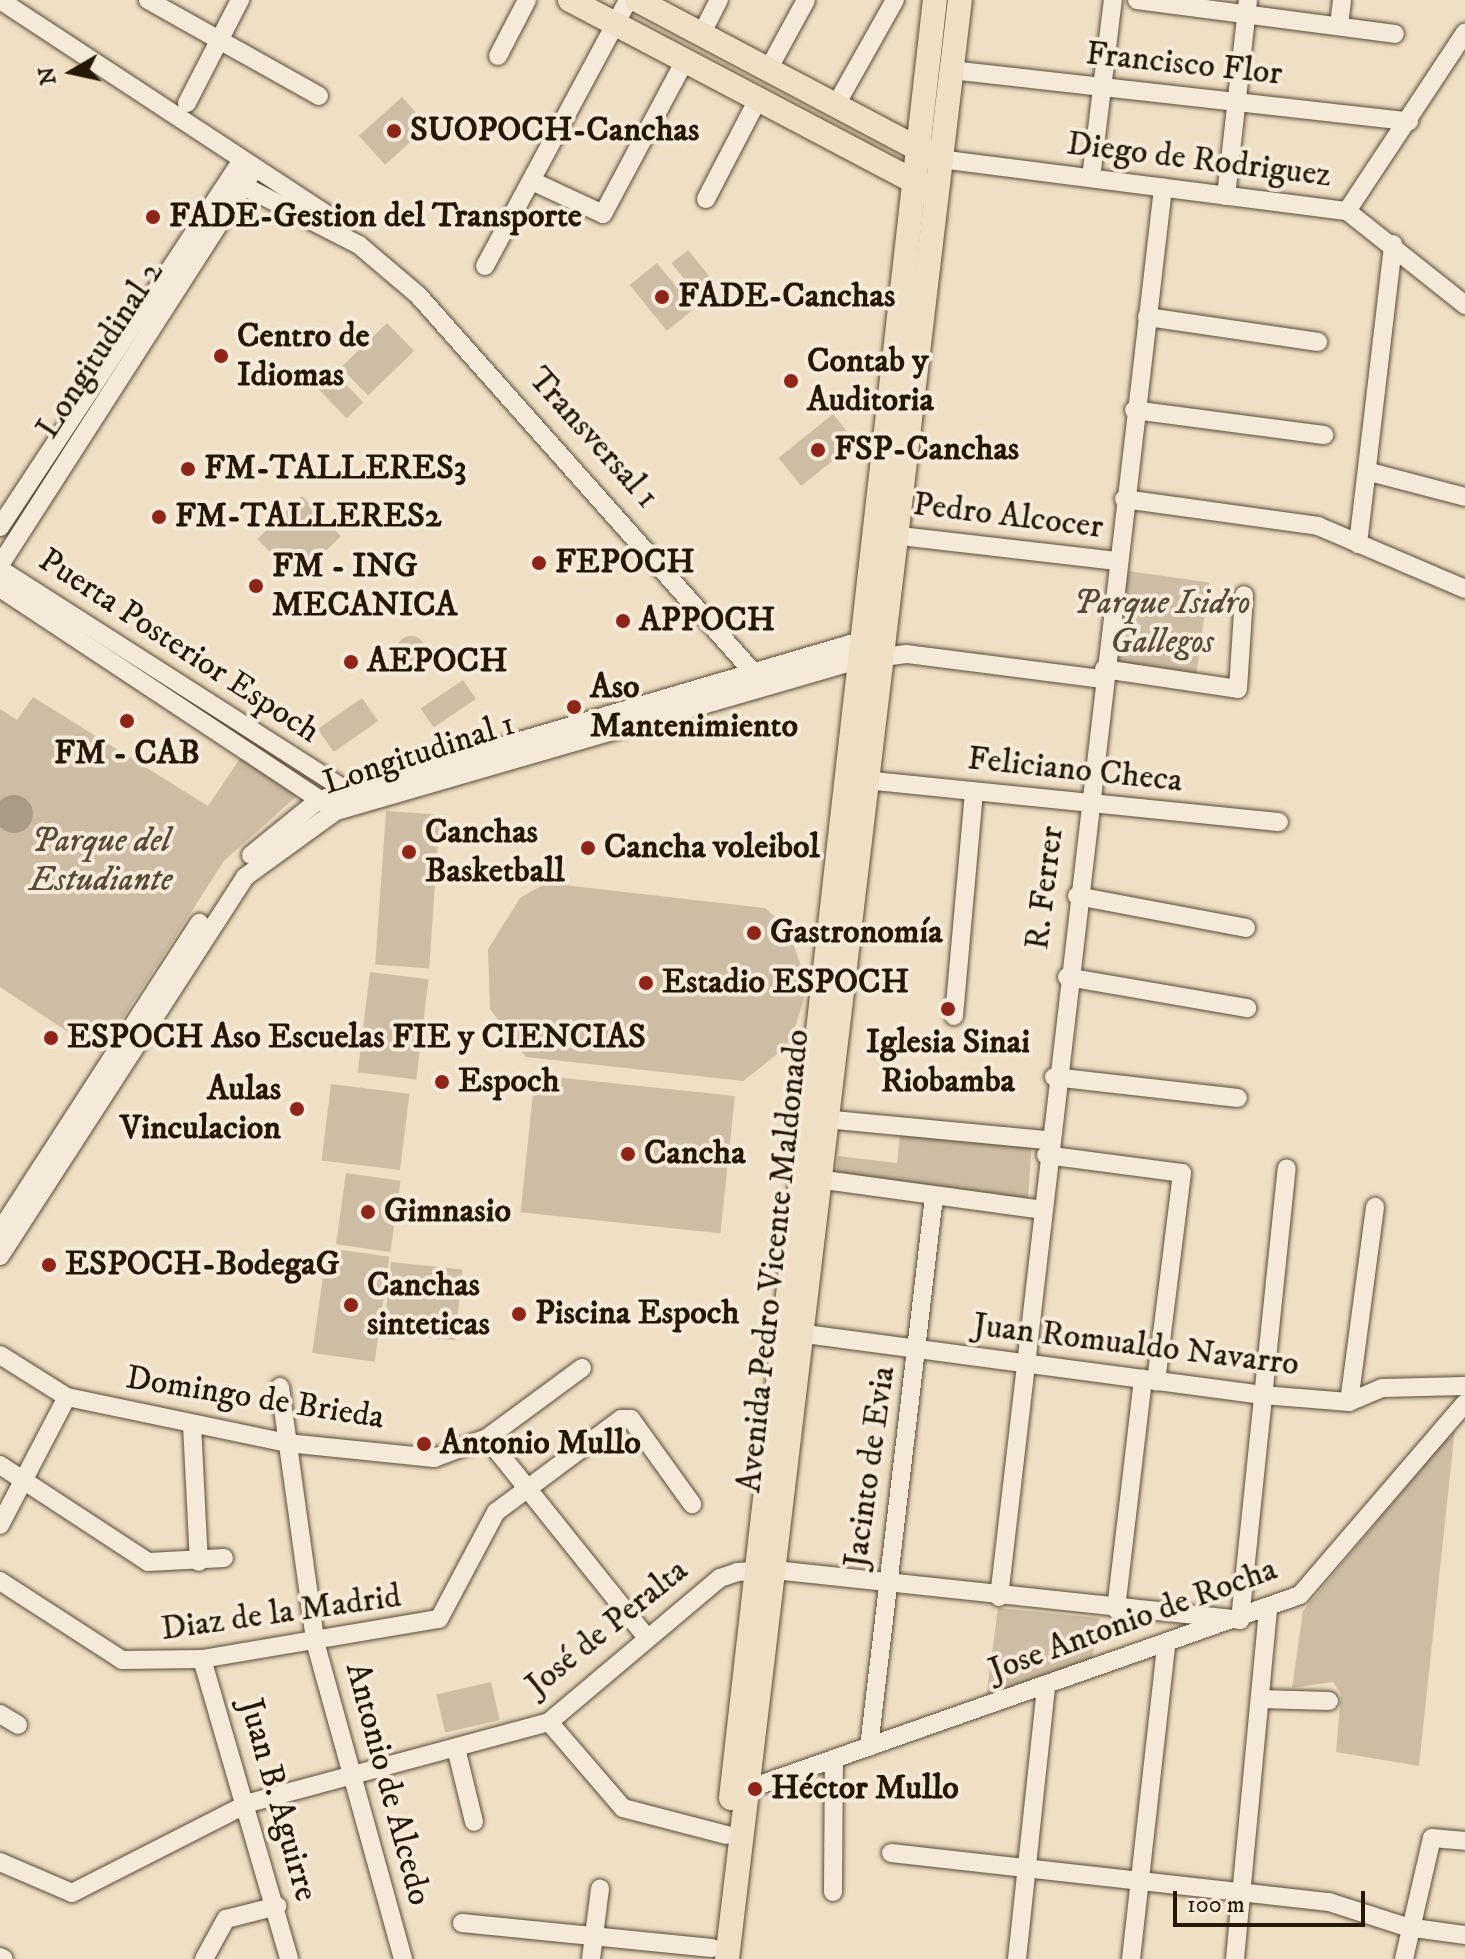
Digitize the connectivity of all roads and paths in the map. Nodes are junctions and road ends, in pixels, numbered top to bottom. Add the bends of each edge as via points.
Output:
1 (0, 0) edge
2 (148, 0) edge
3 (240, 0) edge
4 (527, 0) edge
5 (570, 0) edge
6 (628, 0) edge
7 (637, 0) edge
8 (719, 0) edge
9 (806, 0) edge
10 (895, 0) edge
11 (935, 0) edge
12 (960, 0) edge
13 (1113, 0) edge
14 (1137, 0) edge
15 (1342, 0) edge
16 (1248, 7) edge
17 (615, 24) junction
18 (1339, 25) junction
19 (702, 33) junction
20 (1465, 33) edge
21 (1395, 34) dead end
22 (221, 37) junction
23 (498, 56) dead end
24 (684, 62) junction
25 (769, 68) junction
26 (951, 70) junction
27 (1102, 87) junction
28 (319, 96) dead end
29 (758, 99) junction
30 (1238, 102) junction
31 (187, 103) dead end
32 (837, 103) junction
33 (1409, 121) junction
34 (930, 155) junction
35 (248, 166) junction
36 (1091, 178) junction
37 (532, 181) junction
38 (237, 183) junction
39 (926, 187) junction
40 (1163, 188) junction
41 (1226, 196) junction
42 (706, 199) dead end
43 (1347, 211) junction
44 (1393, 244) junction
45 (359, 245) junction
46 (485, 266) dead end
47 (1465, 305) edge
48 (1147, 317) junction
49 (1318, 342) dead end
50 (1134, 410) junction
51 (66, 426) junction
52 (1324, 435) dead end
53 (82, 438) junction
54 (1370, 472) junction
55 (1465, 497) edge
56 (1124, 499) junction
57 (0, 527) edge
58 (892, 535) junction
59 (1358, 544) junction
60 (1117, 561) junction
61 (0, 567) edge
62 (0, 588) edge
63 (1465, 589) edge
64 (1244, 595) dead end
65 (869, 648) junction
66 (1103, 674) junction
67 (761, 680) junction
68 (865, 780) junction
69 (974, 792) junction
70 (356, 797) junction
71 (1088, 803) junction
72 (328, 806) junction
73 (1279, 822) dead end
74 (1077, 896) junction
75 (1246, 928) dead end
76 (1067, 977) junction
77 (1247, 1008) dead end
78 (954, 1016) dead end
79 (1054, 1077) junction
80 (1238, 1098) dead end
81 (824, 1119) junction
82 (1046, 1147) junction
83 (1287, 1168) dead end
84 (817, 1179) junction
85 (934, 1197) junction
86 (1375, 1207) dead end
87 (1042, 1210) junction
88 (0, 1231) edge
89 (0, 1256) edge
90 (798, 1333) junction
91 (918, 1349) junction
92 (0, 1355) edge
93 (1027, 1364) junction
94 (582, 1368) dead end
95 (1149, 1380) junction
96 (1465, 1386) edge
97 (280, 1387) dead end
98 (1263, 1395) junction
99 (67, 1397) junction
100 (1349, 1402) junction
101 (1465, 1403) edge
102 (192, 1425) junction
103 (487, 1438) junction
104 (287, 1443) junction
105 (0, 1465) edge
106 (24, 1480) junction
107 (529, 1490) junction
108 (692, 1504) dead end
109 (0, 1525) edge
110 (224, 1558) dead end
111 (199, 1562) junction
112 (764, 1570) junction
113 (0, 1581) edge
114 (886, 1583) junction
115 (999, 1597) junction
116 (1116, 1609) junction
117 (1268, 1611) junction
118 (1240, 1620) junction
119 (647, 1638) junction
120 (316, 1645) junction
121 (1166, 1645) junction
122 (202, 1659) junction
123 (1046, 1686) junction
124 (1261, 1699) junction
125 (1329, 1701) dead end
126 (0, 1714) edge
127 (549, 1722) junction
128 (18, 1725) dead end
129 (869, 1747) junction
130 (456, 1748) junction
131 (834, 1759) junction
132 (352, 1776) junction
133 (748, 1789) junction
134 (249, 1803) junction
135 (474, 1822) dead end
136 (727, 1835) junction
137 (1465, 1841) edge
138 (891, 1853) dead end
139 (0, 1863) edge
140 (1027, 1866) junction
141 (1138, 1879) junction
142 (600, 1889) dead end
143 (833, 1892) dead end
144 (1244, 1894) junction
145 (277, 1906) junction
146 (462, 1923) dead end
147 (1407, 1927) junction
148 (1465, 1935) edge
149 (594, 1936) junction
150 (717, 1955) edge
151 (204, 1959) edge
152 (289, 1959) edge
153 (403, 1959) edge
154 (591, 1959) edge
155 (1017, 1959) edge
156 (1131, 1959) edge
157 (1235, 1959) edge
158 (1404, 1959) edge

1 - 35 street, Transversal 1
2 - 22 street
3 - 22 street
4 - 23 street
5 - 17 main road
6 - 17 street
7 - 19 main road
8 - 19 street
9 - 25 street
10 - 32 street
11 - 34 main road, Avenida Pedro Vicente Maldonado
12 - 26 main road, Avenida Pedro Vicente Maldonado
13 - 27 street
14 - 16 street
15 - 18 street
16 - 18 street
16 - 30 street
17 - 24 main road
17 - 37 street
18 - 21 street
19 - 25 main road
20 - 33 street
22 - 28 street
22 - 31 street
24 - 29 main road
24 - 37 street via 603,214 591,215
25 - 32 main road
26 - 27 street, Francisco Flor
26 - 34 main road, Avenida Pedro Vicente Maldonado
27 - 30 street, Francisco Flor
27 - 36 street
29 - 39 main road
29 - 42 street
30 - 33 street, Francisco Flor
30 - 41 street
32 - 34 main road
33 - 43 street
34 - 36 street, Diego de Rodriguez
34 - 39 main road, Avenida Pedro Vicente Maldonado
35 - 38 street, Longitudinal 2
35 - 45 street, Transversal 1 via 351,230
36 - 40 street, Diego de Rodriguez
37 - 46 street
38 - 45 street, Transversal 1
38 - 51 street, Longitudinal 2
38 - 53 street, Longitudinal 2
39 - 58 main road, Avenida Pedro Vicente Maldonado
39 - 65 main road, Avenida Pedro Vicente Maldonado
40 - 41 street, Diego de Rodriguez
40 - 48 street, R. Ferrer
41 - 43 street, Diego de Rodriguez
43 - 44 street, Diego de Rodriguez
44 - 47 street, Diego de Rodriguez
44 - 54 street
45 - 67 street, Transversal 1 via 479,358
48 - 49 street
48 - 50 street, R. Ferrer
50 - 52 street
50 - 56 street, R. Ferrer
51 - 53 street
51 - 57 street, Longitudinal 2
53 - 61 street, Longitudinal 2
54 - 55 street
54 - 59 street
56 - 59 street, Pedro Alcocer via 1318,526
56 - 60 street, R. Ferrer
58 - 60 street, Pedro Alcocer
58 - 65 main road, Avenida Pedro Vicente Maldonado
59 - 63 street, Pedro Alcocer
60 - 66 street, R. Ferrer
61 - 70 street, Puerta Posterior Espoch
62 - 72 street, Puerta Posterior Espoch
64 - 66 street, Longitudinal 1 via 1238,689
65 - 66 street, Longitudinal 1
65 - 67 street, Longitudinal 1
65 - 68 main road, Avenida Pedro Vicente Maldonado
65 - 112 main road, Avenida Pedro Vicente Maldonado
66 - 71 street, R. Ferrer
67 - 70 street, Longitudinal 1
68 - 69 street, Feliciano Checa
68 - 81 main road, Avenida Pedro Vicente Maldonado
69 - 71 street, Feliciano Checa
69 - 78 street
70 - 72 street, Longitudinal 1
71 - 73 street, Feliciano Checa
71 - 74 street, R. Ferrer
72 - 88 street, Longitudinal 1 via 232,876
72 - 89 street, Longitudinal 1 via 245,877
74 - 75 street
74 - 76 street, R. Ferrer
76 - 77 street
76 - 79 street, R. Ferrer
79 - 80 street
79 - 82 street, R. Ferrer
81 - 82 street
81 - 84 main road, Avenida Pedro Vicente Maldonado
82 - 87 street, R. Ferrer
82 - 95 street via 1182,1173
83 - 98 street
84 - 85 street
84 - 90 main road, Avenida Pedro Vicente Maldonado
85 - 87 street
85 - 91 street, Jacinto de Evia
86 - 100 street
87 - 93 street, R. Ferrer
90 - 91 street, Juan Romualdo Navarro
90 - 112 main road, Avenida Pedro Vicente Maldonado
91 - 93 street, Juan Romualdo Navarro
91 - 114 street, Jacinto de Evia
92 - 99 street, Domingo de Brieda
93 - 95 street, Juan Romualdo Navarro
93 - 115 street, R. Ferrer
94 - 103 street, Domingo de Brieda
95 - 98 street, Juan Romualdo Navarro
95 - 116 street
96 - 100 street, Juan Romualdo Navarro via 1382,1388
97 - 104 street, Antonio de Alcedo
98 - 100 street, Juan Romualdo Navarro
98 - 118 street
99 - 102 street, Domingo de Brieda
99 - 106 street
101 - 117 street, Jose Antonio de Rocha via 1300,1595
102 - 104 street, Domingo de Brieda
102 - 111 street
103 - 104 street, Domingo de Brieda via 434,1458
103 - 107 street
104 - 120 street, Antonio de Alcedo
105 - 106 street
106 - 109 street
106 - 111 street via 148,1562
107 - 108 street, Diaz de la Madrid via 625,1418
107 - 119 street
107 - 120 street, Diaz de la Madrid via 484,1525 439,1619
110 - 111 street
112 - 114 street, José de Peralta
112 - 119 street, José de Peralta via 720,1578
112 - 133 main road, Avenida Pedro Vicente Maldonado
112 - 136 main road, Avenida Pedro Vicente Maldonado
113 - 122 street, Diaz de la Madrid via 122,1660
114 - 115 street, José de Peralta
114 - 129 street, Jacinto de Evia
115 - 116 street, José de Peralta
116 - 118 street, José de Peralta
117 - 118 street, Jose Antonio de Rocha
117 - 124 street
118 - 121 street, Jose Antonio de Rocha
119 - 127 street, José de Peralta
120 - 122 street, Diaz de la Madrid
120 - 132 street, Antonio de Alcedo
121 - 123 street, Jose Antonio de Rocha
121 - 141 street
122 - 134 street, Juan B. Aguirre
123 - 129 street, Jose Antonio de Rocha
123 - 140 street
124 - 125 street
124 - 144 street
126 - 128 street
127 - 130 street, José de Peralta
127 - 136 street via 623,1808
129 - 131 street, Jose Antonio de Rocha
130 - 132 street, José de Peralta
130 - 135 street
131 - 133 street, Jose Antonio de Rocha
131 - 143 street
132 - 134 street, José de Peralta
132 - 153 street, Antonio de Alcedo
133 - 150 main road, Avenida Pedro Vicente Maldonado
134 - 139 street, José de Peralta via 72,1893
134 - 145 street, Juan B. Aguirre
136 - 150 main road, Avenida Pedro Vicente Maldonado
137 - 147 street via 1432,1838
138 - 140 street
140 - 141 street
140 - 155 street
141 - 144 street
141 - 156 street
142 - 149 street
144 - 147 street via 1329,1902
144 - 157 street
145 - 151 street via 226,1919
145 - 152 street, Juan B. Aguirre
146 - 149 street
147 - 148 street
147 - 158 street
149 - 150 street
149 - 154 street

